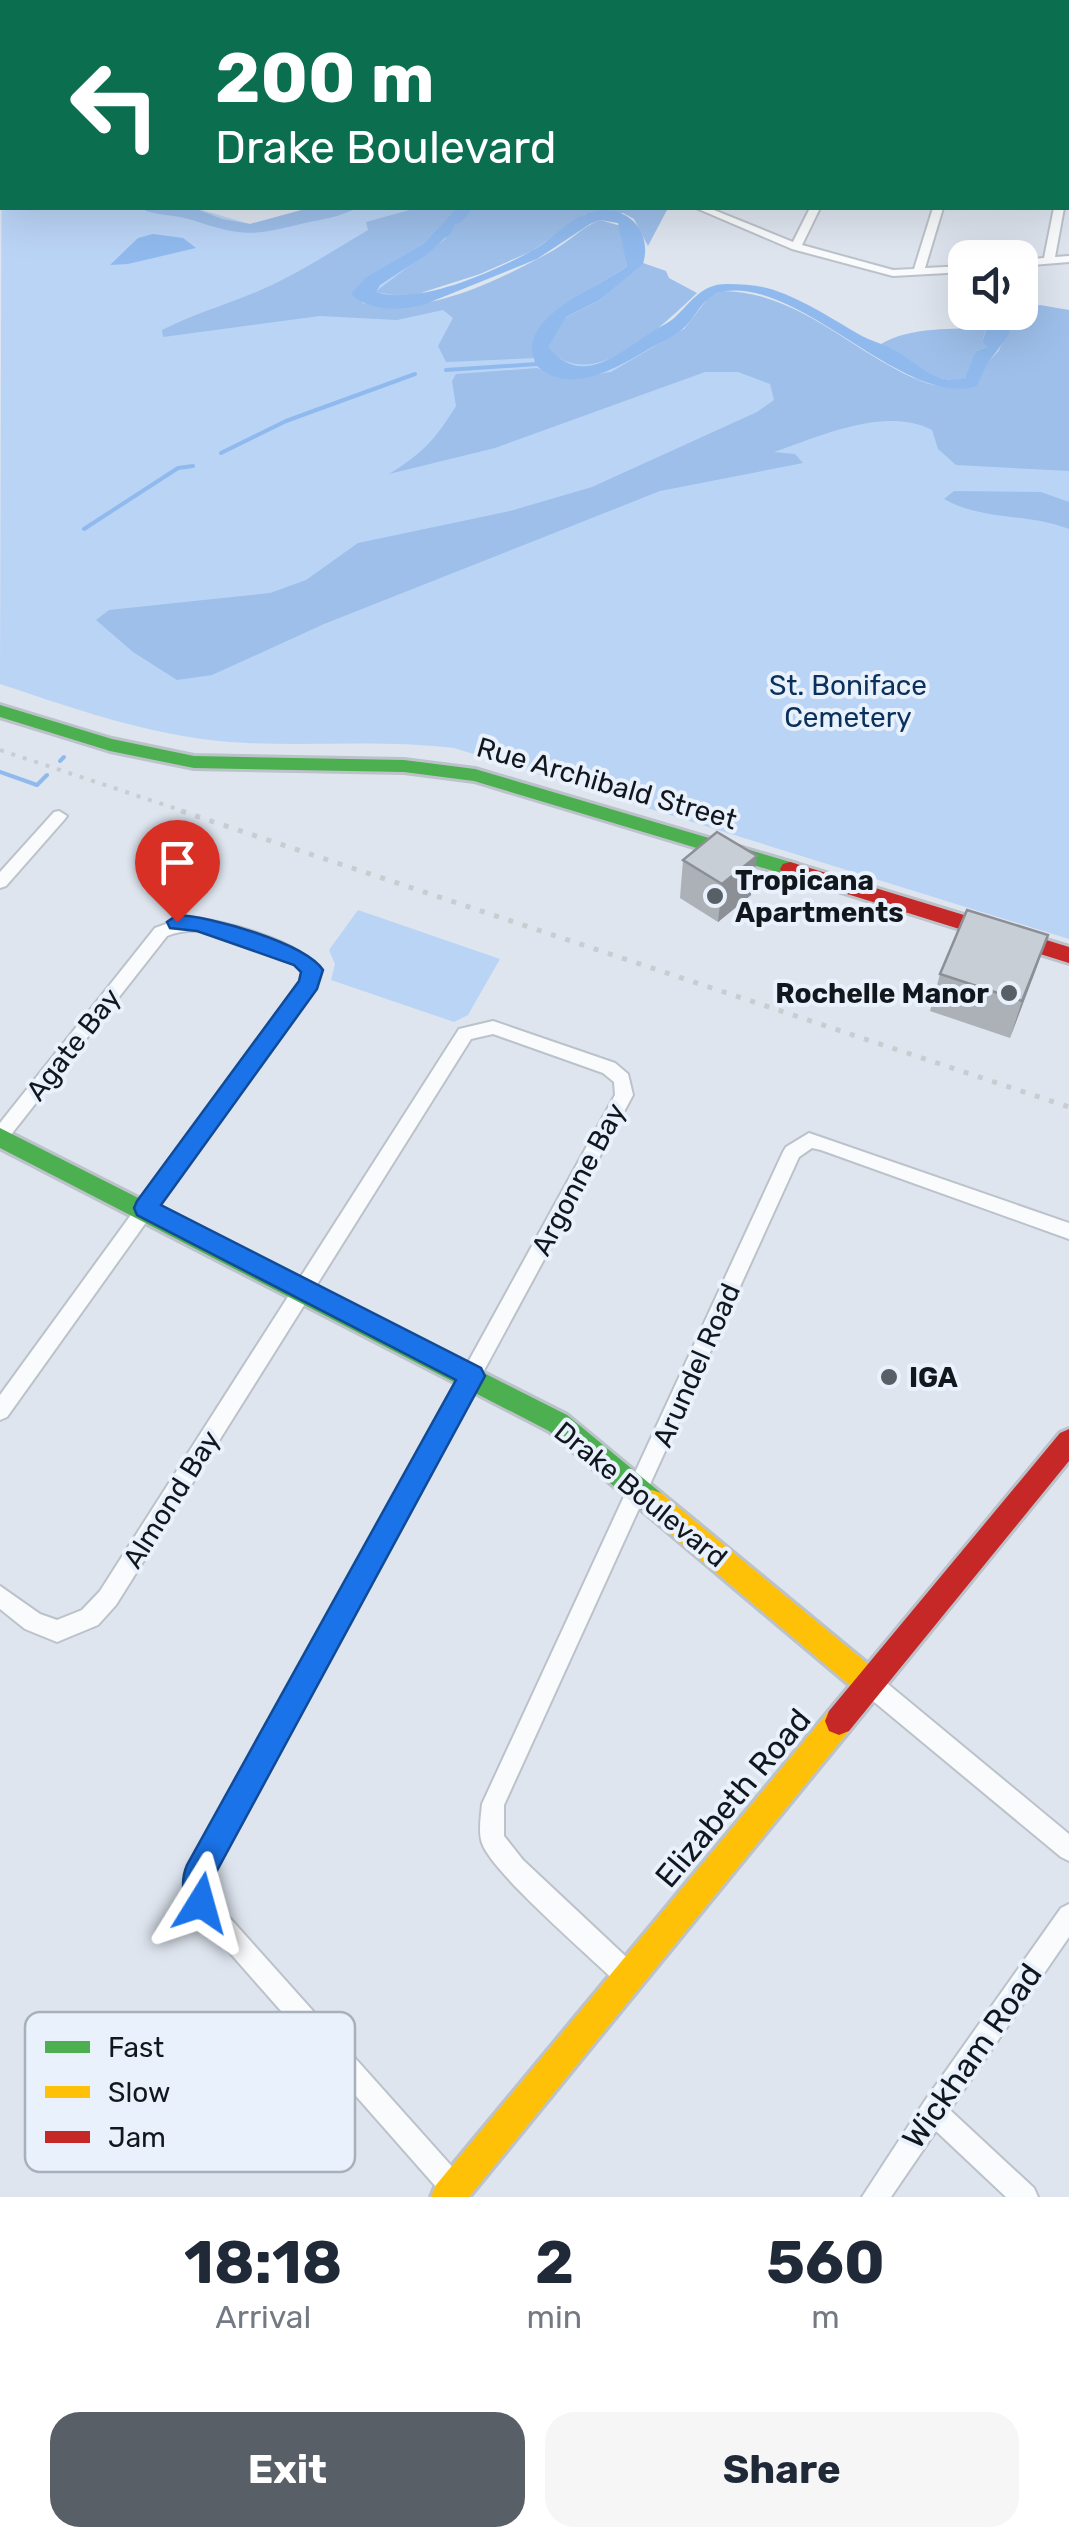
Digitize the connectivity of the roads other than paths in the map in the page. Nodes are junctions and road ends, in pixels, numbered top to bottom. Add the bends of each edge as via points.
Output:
1 (705, 210) edge
2 (815, 210) edge
3 (937, 210) edge
4 (1059, 210) edge
5 (796, 247) junction
6 (1069, 259) edge
7 (1049, 260) junction
8 (1038, 261) edge
9 (948, 270) edge
10 (918, 273) junction
11 (0, 710) edge
12 (59, 816) dead end
13 (0, 882) edge
14 (1069, 955) edge
15 (0, 1137) edge
16 (146, 1208) junction
17 (1069, 1232) edge
18 (302, 1289) junction
19 (472, 1376) junction
20 (0, 1411) edge
21 (1069, 1441) edge
22 (638, 1491) junction
23 (0, 1596) edge
24 (869, 1683) junction
25 (1069, 1849) edge
26 (1069, 1916) edge
27 (628, 1976) junction
28 (295, 2012) edge
29 (355, 2082) edge
30 (933, 2112) junction
31 (451, 2193) edge
32 (874, 2197) edge
33 (1025, 2197) edge

1 - 5 street
2 - 5 street
3 - 10 street
4 - 7 street
5 - 10 street
6 - 7 street
7 - 8 street
9 - 10 street
11 - 14 street, Rue Archibald Street via 179,761 470,773
12 - 13 street
15 - 16 street, Drake Boulevard
15 - 16 street, Agate Bay via 160,932 177,922 198,923 301,959 312,970 309,983
16 - 18 street, Drake Boulevard
16 - 20 street
17 - 22 street, Arundel Road via 822,1142 800,1143
18 - 19 street, Drake Boulevard
18 - 19 street, Argonne Bay via 465,1034 493,1027 609,1068 622,1079 624,1095
18 - 23 street, Almond Bay via 90,1618 57,1631
19 - 22 street, Drake Boulevard via 558,1424
19 - 28 street via 198,1876 201,1903
21 - 24 street, Elizabeth Road
22 - 24 street, Drake Boulevard
22 - 27 street, Arundel Road via 490,1819 492,1840 514,1868
24 - 25 street, Drake Boulevard
24 - 27 street, Elizabeth Road
26 - 30 street, Wickham Road
27 - 31 street, Elizabeth Road
29 - 31 street
30 - 32 street, Wickham Road
30 - 33 street

